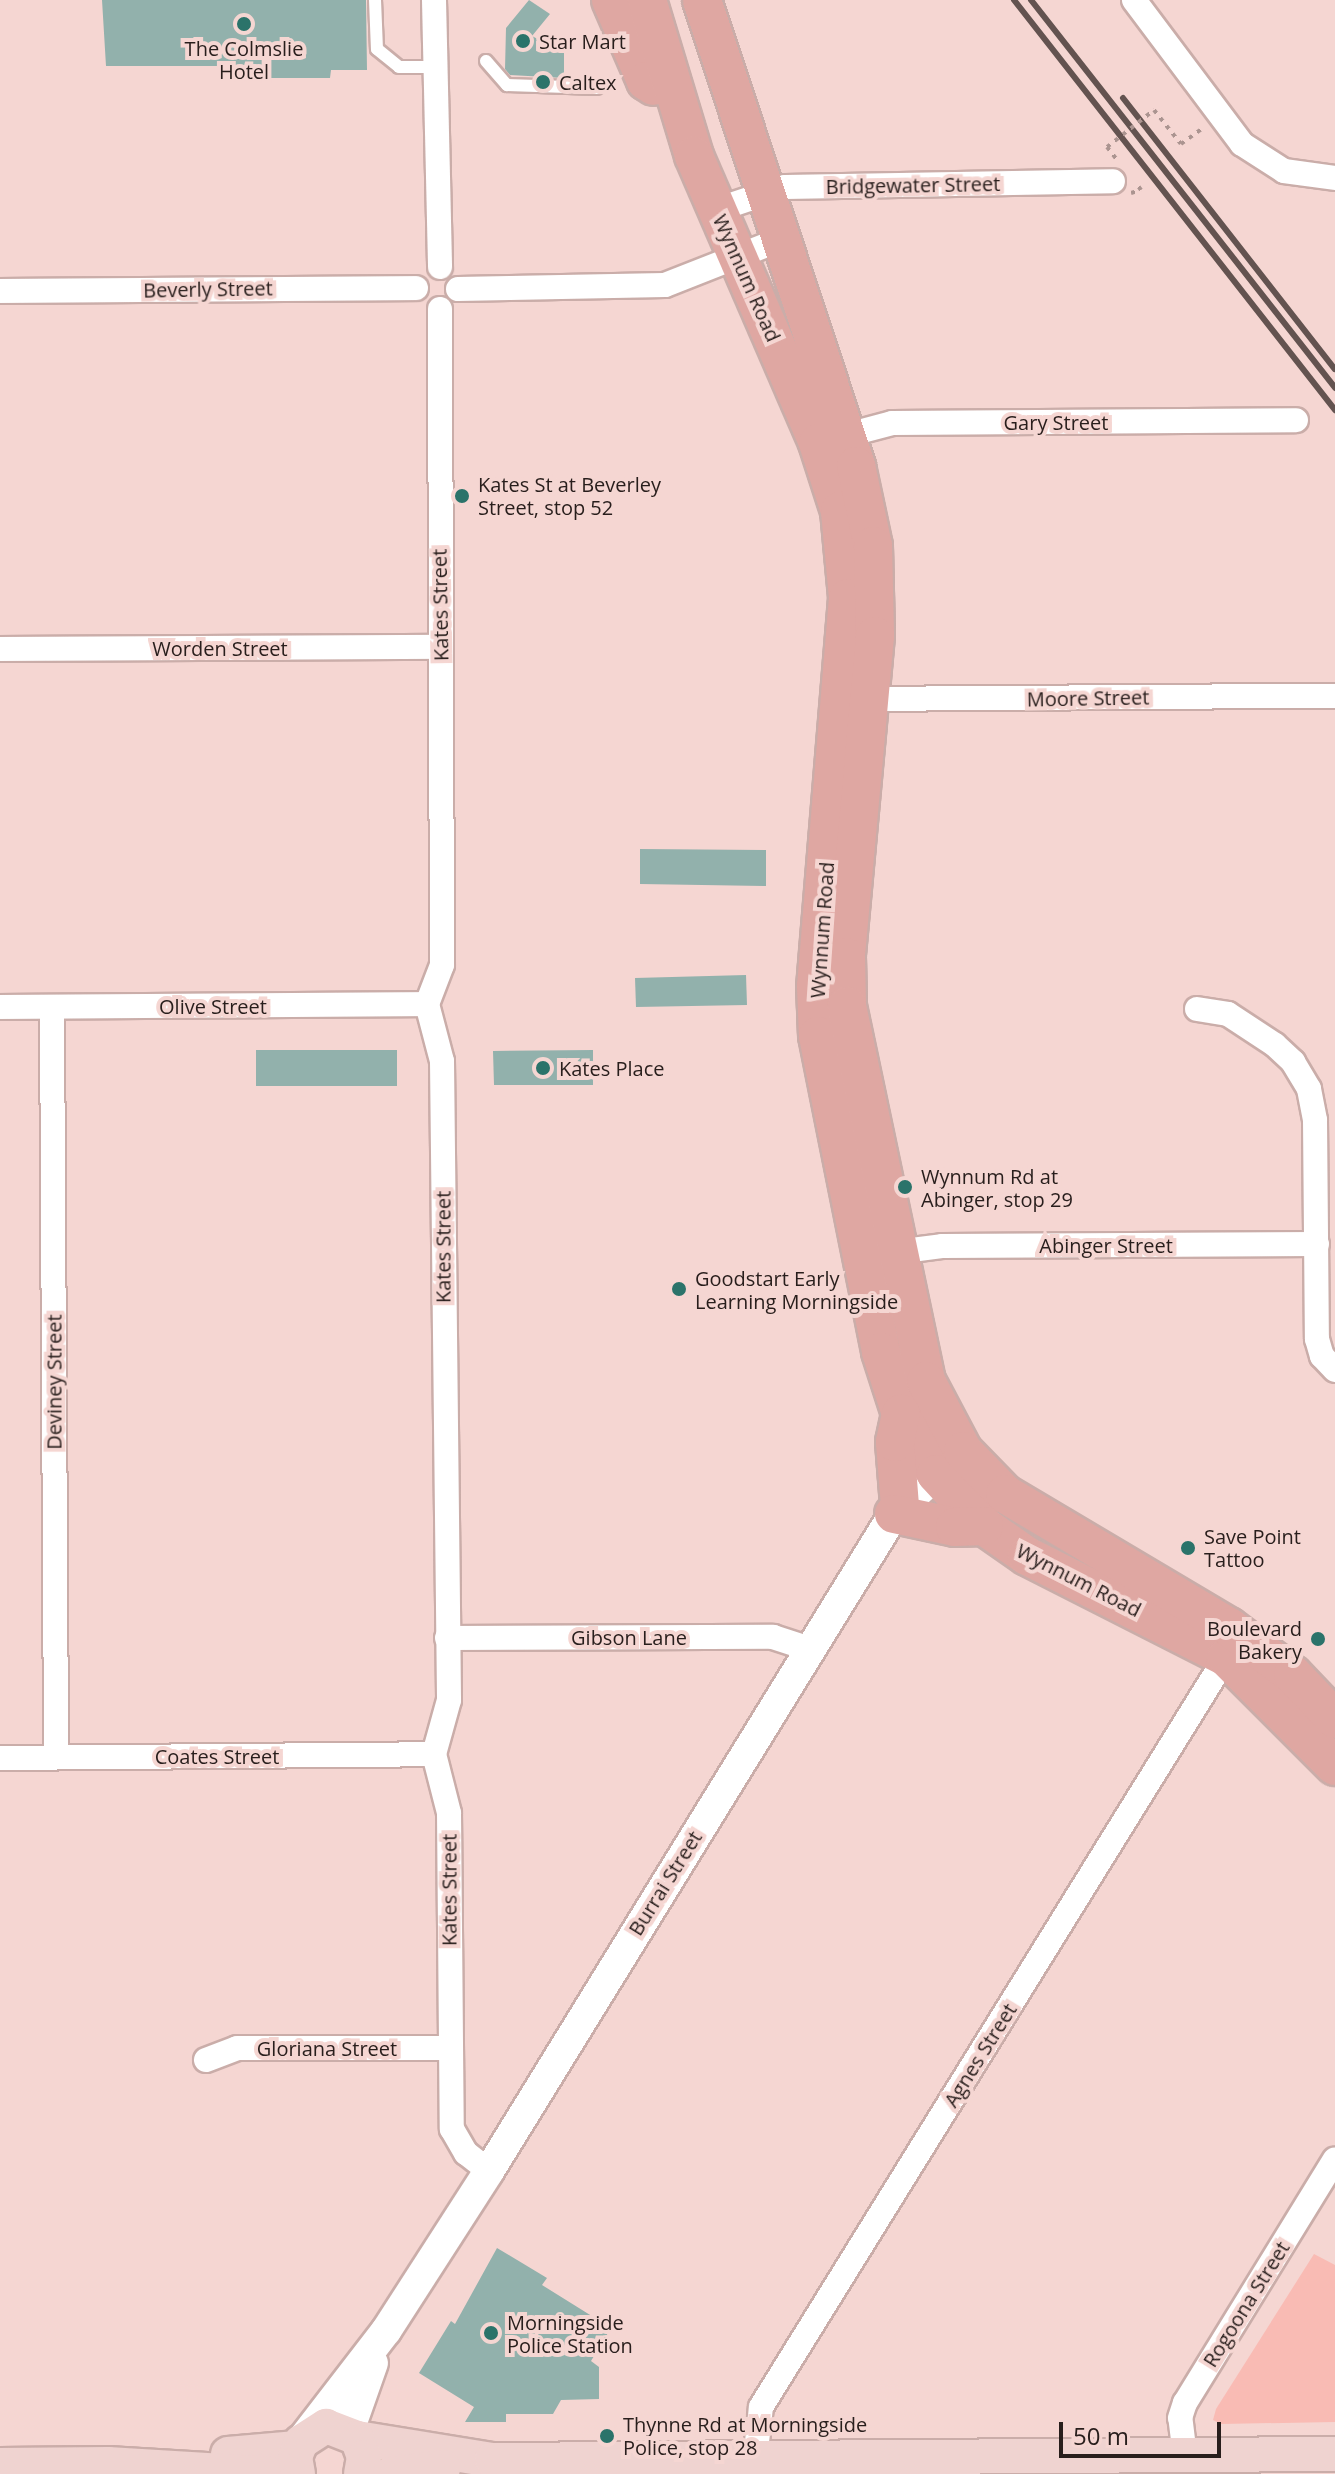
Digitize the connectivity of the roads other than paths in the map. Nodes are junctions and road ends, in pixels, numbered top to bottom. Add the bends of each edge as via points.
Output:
1 (375, 0) edge
2 (434, 0) edge
3 (611, 0) edge
4 (647, 0) edge
5 (702, 0) edge
6 (1134, 0) edge
7 (486, 61) dead end
8 (434, 67) junction
9 (597, 88) dead end
10 (675, 102) junction
11 (1335, 178) edge
12 (1113, 181) dead end
13 (767, 193) junction
14 (716, 210) junction
15 (782, 239) junction
16 (738, 258) junction
17 (440, 267) junction
18 (416, 288) junction
19 (458, 289) junction
20 (0, 291) edge
21 (440, 309) junction
22 (1296, 420) dead end
23 (832, 439) junction
24 (440, 647) junction
25 (0, 649) edge
26 (1335, 696) edge
27 (855, 699) junction
28 (427, 1004) junction
29 (0, 1007) edge
30 (52, 1007) junction
31 (1197, 1009) dead end
32 (1317, 1244) junction
33 (896, 1252) junction
34 (1335, 1370) edge
35 (901, 1414) junction
36 (950, 1462) junction
37 (897, 1510) junction
38 (984, 1526) junction
39 (447, 1638) junction
40 (809, 1649) junction
41 (1226, 1657) junction
42 (1324, 1707) edge
43 (1335, 1744) edge
44 (434, 1754) junction
45 (56, 1757) junction
46 (0, 1758) edge
47 (1335, 1766) edge
48 (450, 2048) junction
49 (206, 2060) dead end
50 (1335, 2159) edge
51 (489, 2171) junction
52 (386, 2331) junction
53 (353, 2435) junction
54 (300, 2452) edge
55 (1335, 2454) edge
56 (1185, 2456) junction
57 (755, 2459) junction
58 (492, 2460) junction
59 (108, 2464) junction
60 (986, 2466) edge
61 (668, 2467) edge
62 (1, 2468) edge
63 (273, 2474) edge
64 (361, 2474) edge
65 (390, 2474) edge

1 - 8 lane via 377,49 399,67
2 - 8 street
3 - 10 main road via 646,81
4 - 10 main road, Wynnum Road
5 - 13 main road, Wynnum Road
6 - 11 street via 1242,144 1284,171
7 - 9 lane via 507,85
8 - 17 street
10 - 14 main road, Wynnum Road
12 - 13 street, Bridgewater Street via 785,187
13 - 14 street, Bridgewater Street
13 - 15 main road, Wynnum Road
14 - 16 main road, Wynnum Road
15 - 16 street
15 - 23 main road, Wynnum Road
16 - 19 street via 665,285
16 - 23 main road, Wynnum Road
17 - 18 street via 421,275
17 - 19 street via 455,277
18 - 20 street, Beverly Street
18 - 21 street via 426,306
19 - 21 street via 455,300
21 - 24 street, Kates Street
22 - 23 street, Gary Street via 892,423
23 - 27 main road, Wynnum Road via 847,556
24 - 25 street, Worden Street
24 - 28 street, Kates Street via 442,965
26 - 27 street, Moore Street
27 - 33 main road, Wynnum Road via 847,1006
27 - 35 main road, Wynnum Road via 816,986 818,1036 881,1352
28 - 30 street, Olive Street
28 - 39 street, Kates Street via 442,1061
29 - 30 street, Olive Street
30 - 45 street, Deviney Street
31 - 32 street via 1228,1014 1275,1045 1309,1089 1315,1120
32 - 33 street, Abinger Street via 942,1246
32 - 34 street via 1317,1339 1322,1356
33 - 36 main road, Wynnum Road
35 - 36 main road, Wynnum Road
35 - 37 main road via 895,1442
36 - 37 street, Burrai Street
36 - 38 main road, Wynnum Road
36 - 42 main road, Wynnum Road via 1229,1627
37 - 38 main road via 955,1527
37 - 40 street, Burrai Street
38 - 41 main road, Wynnum Road via 1027,1556
39 - 40 street, Gibson Lane via 773,1637
39 - 44 street, Kates Street via 448,1713
40 - 51 street, Burrai Street
41 - 47 main road, Wynnum Road
41 - 57 street, Agnes Street via 761,2407
42 - 43 main road via 1309,1705 1314,1721
44 - 45 street, Coates Street
44 - 48 street, Kates Street via 449,1813
45 - 46 street, Coates Street
48 - 49 street, Gloriana Street via 237,2048
48 - 51 street, Kates Street via 455,2140
50 - 56 street, Rogoona Street via 1185,2403 1180,2418
51 - 52 street, Burrai Street
52 - 53 street, Burrai Street
52 - 54 street, Burrai Street
53 - 54 main road via 326,2426
53 - 58 main road
53 - 64 main road via 364,2457
54 - 59 main road
55 - 56 main road
56 - 60 main road
57 - 60 main road
57 - 61 main road
58 - 61 main road
58 - 65 main road
59 - 62 main road
59 - 63 main road

